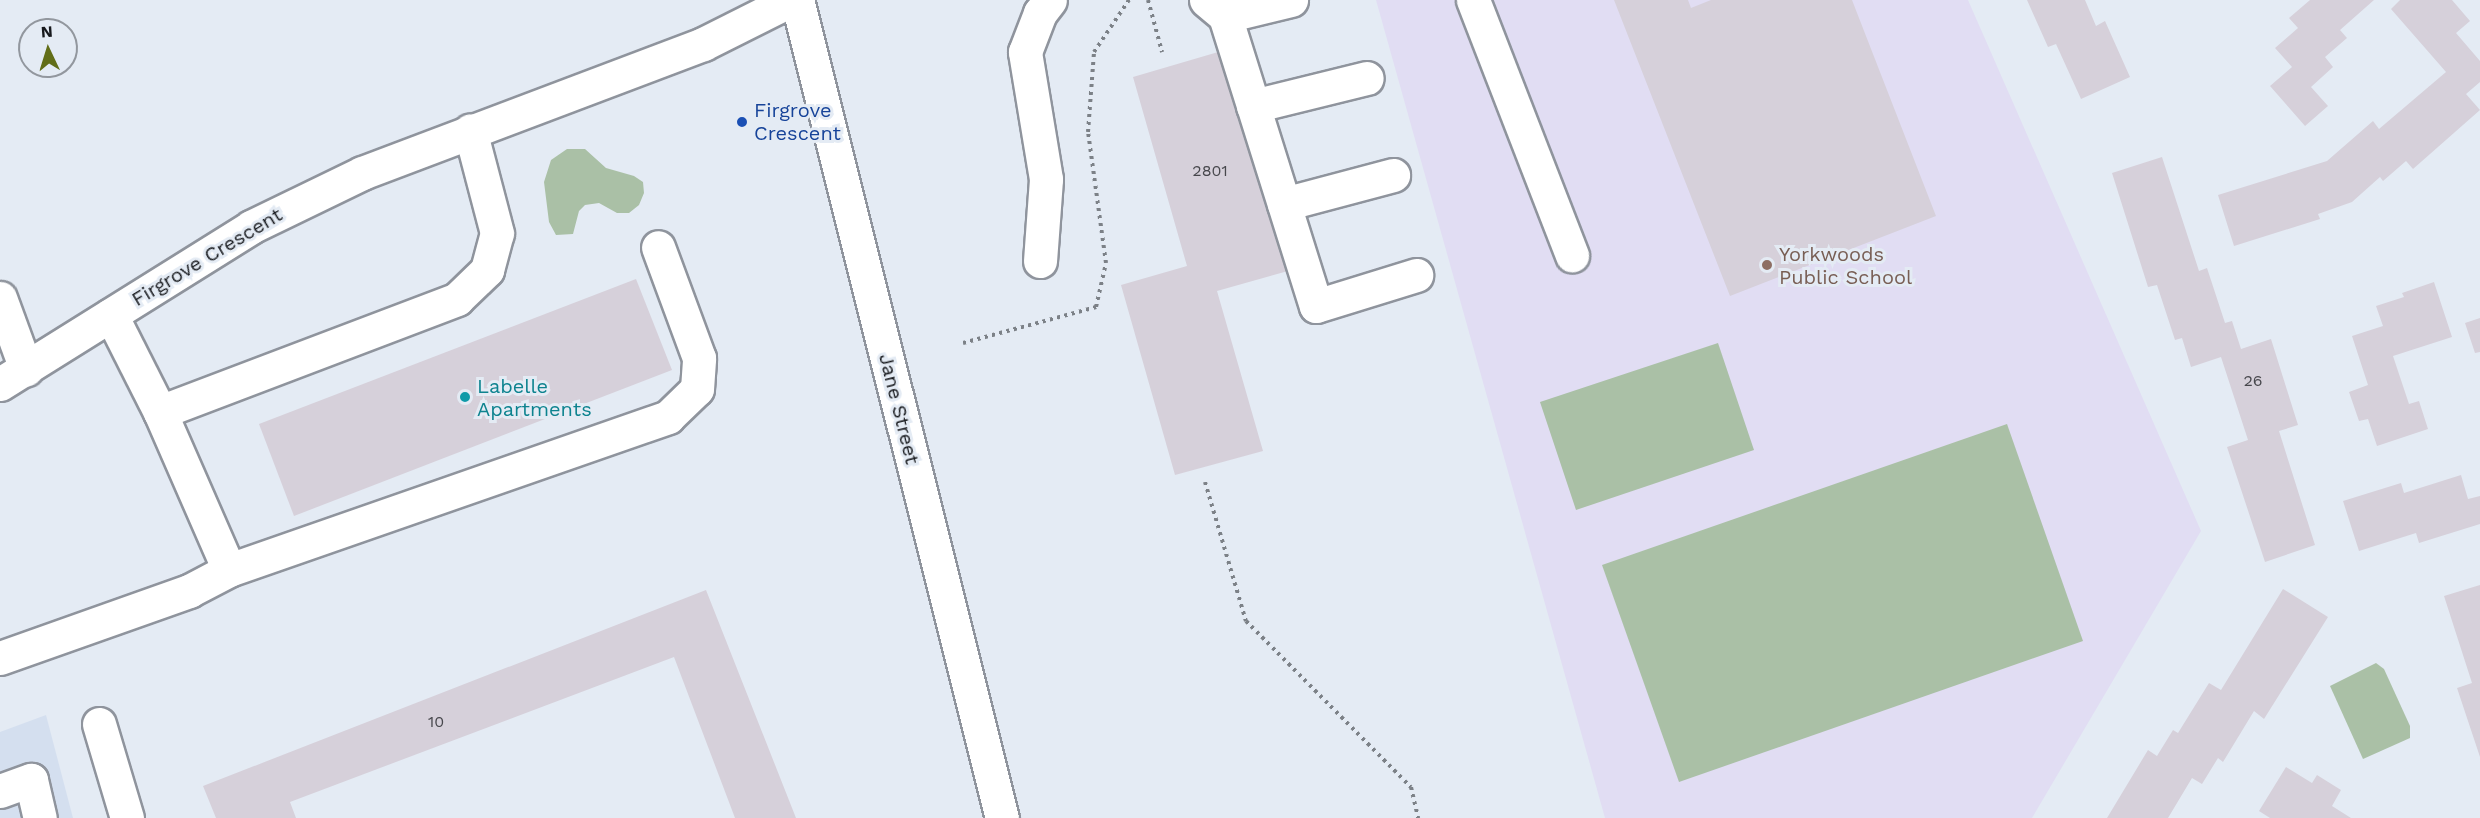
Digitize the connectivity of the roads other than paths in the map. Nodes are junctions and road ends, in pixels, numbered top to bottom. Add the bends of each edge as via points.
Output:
1 (791, 0) edge
2 (797, 0) edge
3 (1050, 0) edge
4 (1291, 0) edge
5 (1473, 0) edge
6 (1216, 8) edge
7 (1367, 78) dead end
8 (1253, 106) junction
9 (470, 130) junction
10 (1393, 175) dead end
11 (1284, 204) junction
12 (658, 247) dead end
13 (1572, 255) dead end
14 (1040, 261) dead end
15 (1416, 275) dead end
16 (0, 298) edge
17 (111, 315) junction
18 (13, 376) edge
19 (160, 412) junction
20 (229, 570) junction
21 (0, 658) edge
22 (99, 724) dead end
23 (0, 791) edge
24 (40, 818) edge
25 (127, 818) edge
26 (1002, 818) edge

1 - 9 street, Firgrove Crescent via 703,44
2 - 26 street, Jane Street
3 - 14 street via 1040,13 1025,52 1046,179
4 - 6 street
5 - 13 street
6 - 8 street
7 - 8 street
8 - 11 street
9 - 17 street, Firgrove Crescent via 362,173 251,227
9 - 19 street via 497,233 487,270 457,299
10 - 11 street
11 - 15 street via 1316,306
12 - 20 street via 699,358 697,388 668,417
16 - 18 street
17 - 18 street, Firgrove Crescent
17 - 19 street
19 - 20 street
20 - 21 street via 189,591
22 - 25 street
23 - 24 street via 31,780

